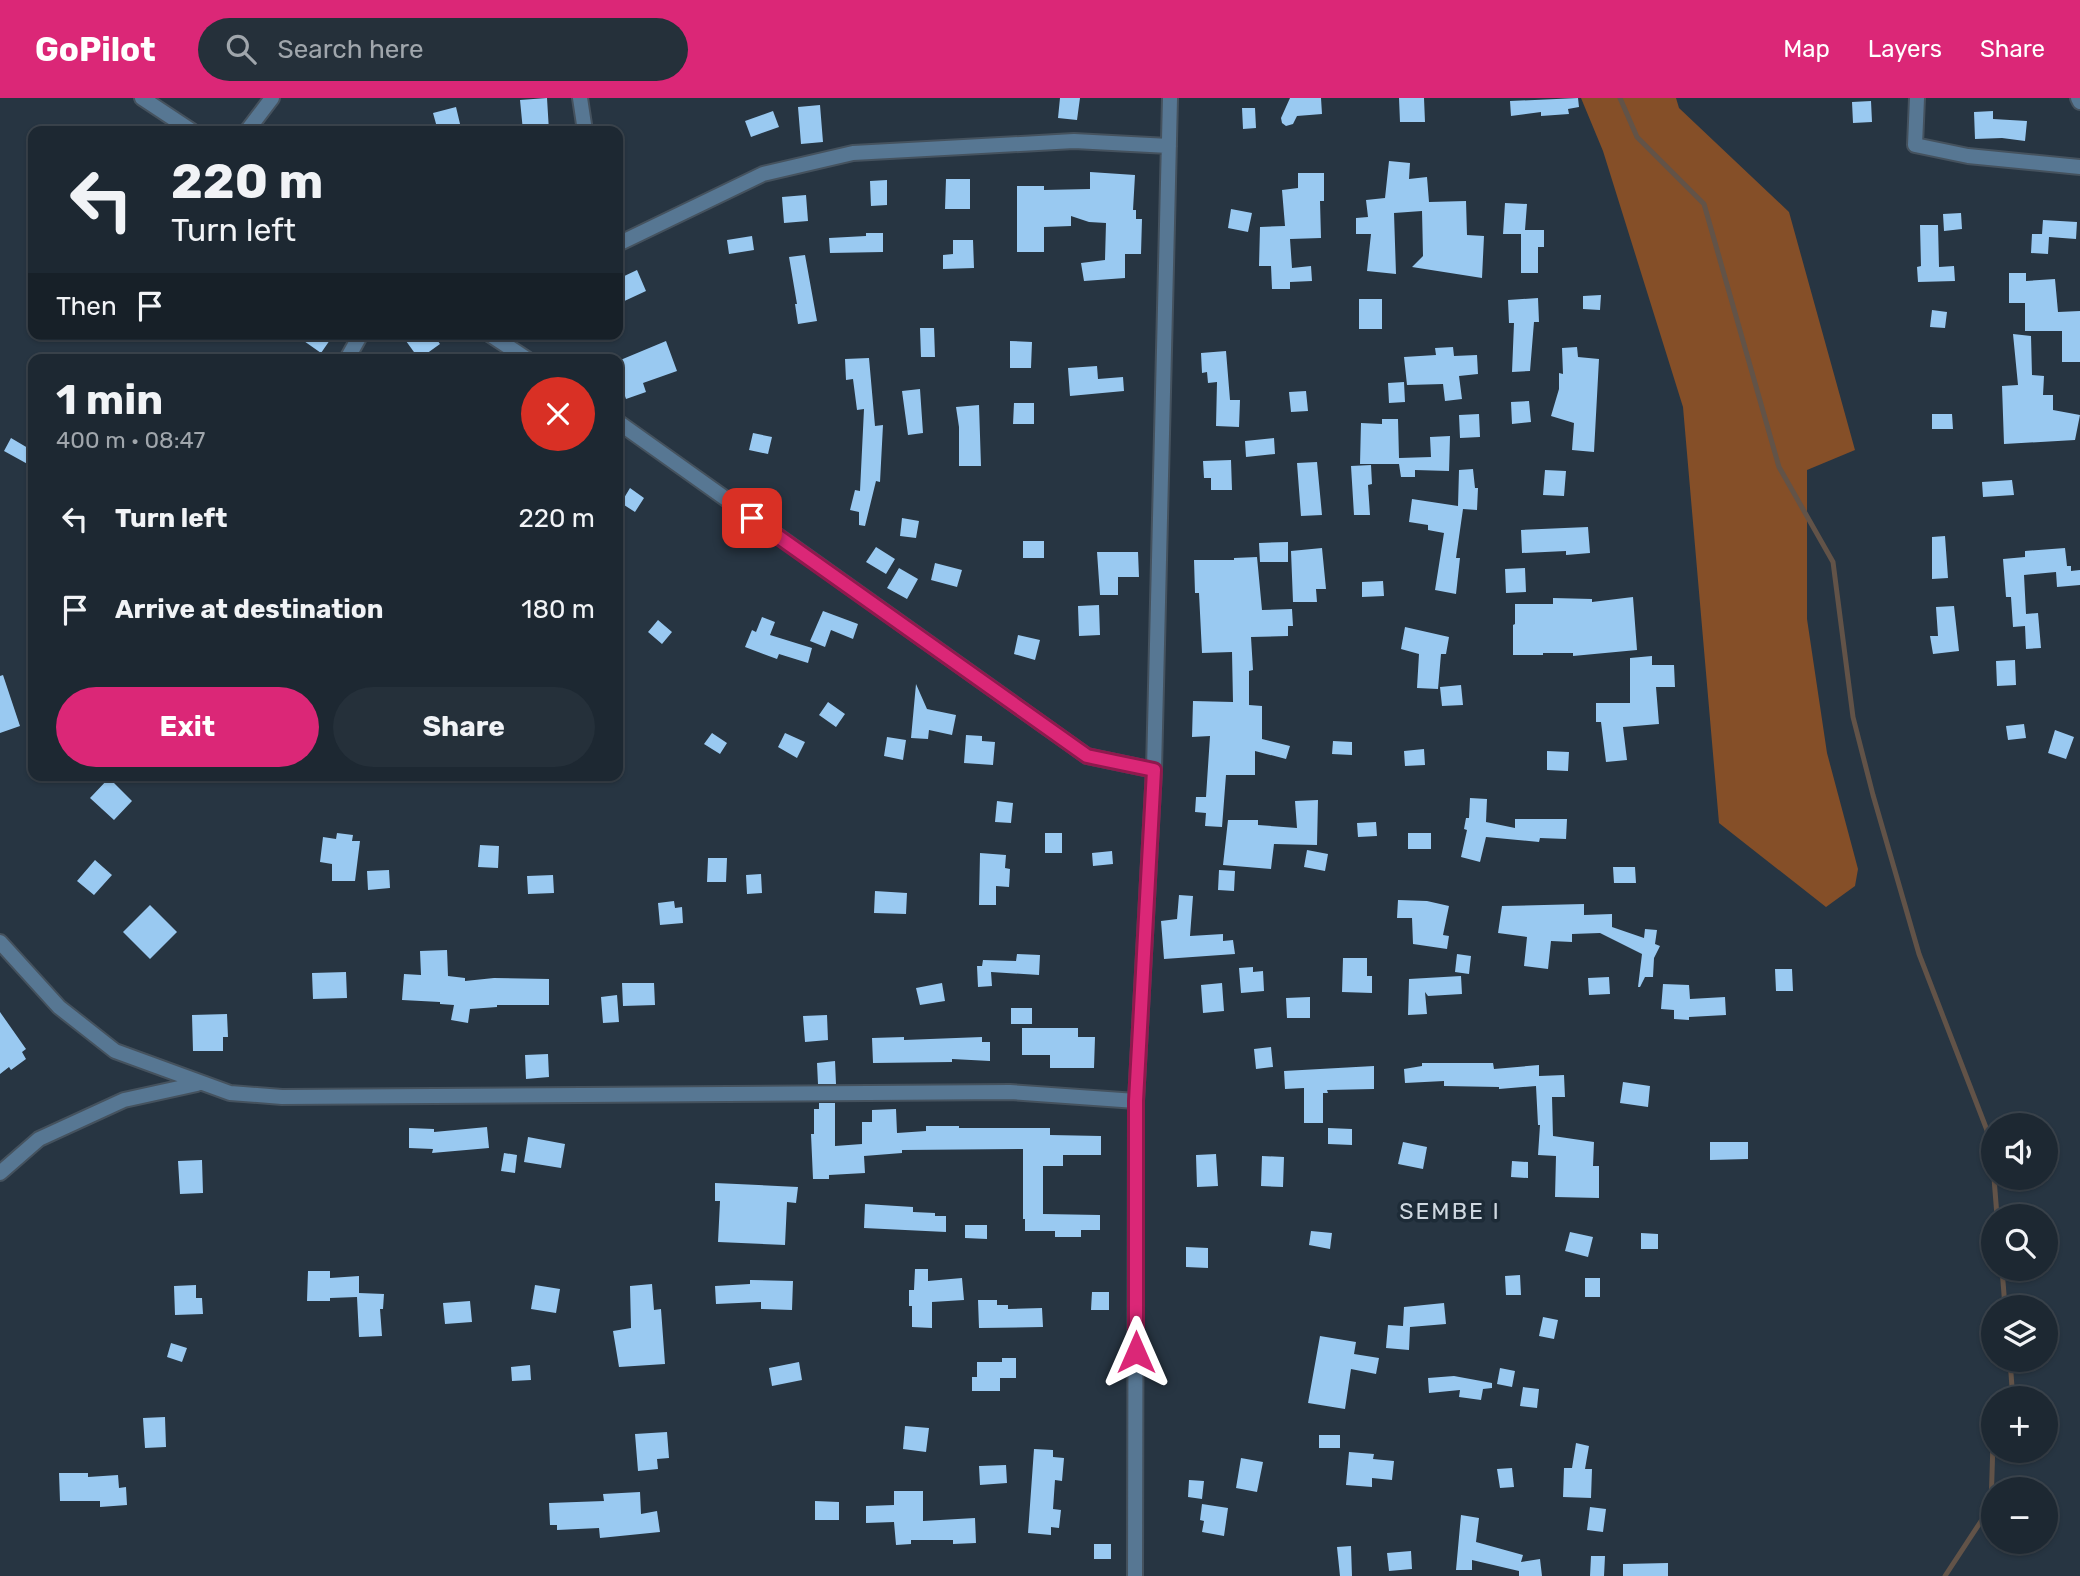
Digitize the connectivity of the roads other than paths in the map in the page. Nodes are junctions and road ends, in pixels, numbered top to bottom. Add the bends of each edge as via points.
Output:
1 (142, 98) edge
2 (272, 98) edge
3 (580, 98) edge
4 (1170, 98) edge
5 (1917, 98) edge
6 (184, 126) edge
7 (251, 126) edge
8 (584, 126) edge
9 (1169, 146) junction
10 (2080, 167) edge
11 (623, 242) edge
12 (498, 340) edge
13 (519, 354) edge
14 (623, 426) edge
15 (1154, 770) junction
16 (0, 942) edge
17 (198, 1083) junction
18 (1136, 1101) junction
19 (0, 1173) edge
20 (1135, 1576) edge

1 - 6 street
2 - 7 street
3 - 8 street
4 - 9 street
5 - 10 street via 1915,145 1968,156
9 - 11 street via 1074,141 853,153 763,174
9 - 15 street
12 - 13 street
14 - 15 street via 1087,756
15 - 18 street
16 - 17 street via 59,1007 115,1051
17 - 18 street via 230,1093 282,1097 1010,1092
17 - 19 street via 124,1100 39,1139
18 - 20 street

